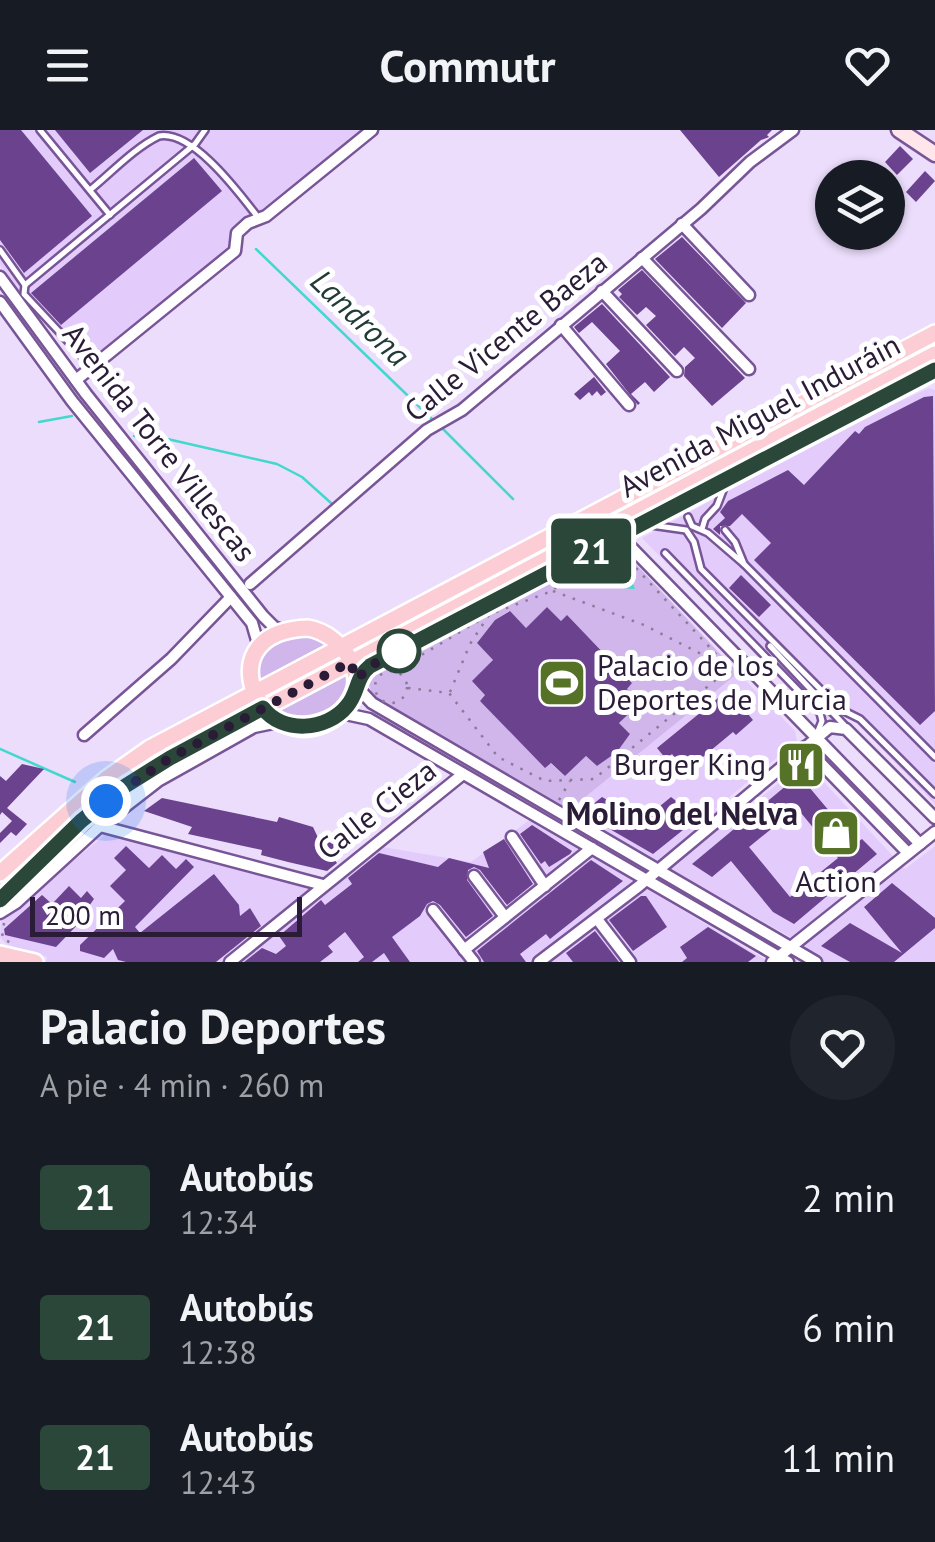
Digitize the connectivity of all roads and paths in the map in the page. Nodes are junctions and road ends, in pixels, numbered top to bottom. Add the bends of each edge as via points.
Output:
1 (40, 130) edge
2 (205, 130) edge
3 (372, 130) edge
4 (794, 130) edge
5 (907, 132) edge
6 (197, 141) junction
7 (935, 154) edge
8 (90, 190) junction
9 (110, 215) junction
10 (259, 218) junction
11 (682, 224) junction
12 (0, 250) edge
13 (642, 258) junction
14 (0, 277) edge
15 (25, 286) junction
16 (602, 291) junction
17 (749, 295) dead end
18 (0, 302) edge
19 (561, 325) junction
20 (18, 326) junction
21 (935, 333) edge
22 (935, 354) edge
23 (92, 367) junction
24 (749, 369) dead end
25 (935, 370) edge
26 (677, 371) dead end
27 (76, 380) junction
28 (74, 403) junction
29 (629, 405) dead end
30 (728, 479) junction
31 (710, 514) junction
32 (688, 517) dead end
33 (719, 523) dead end
34 (642, 524) junction
35 (702, 530) junction
36 (726, 530) dead end
37 (620, 536) junction
38 (618, 548) dead end
39 (666, 553) dead end
40 (631, 562) dead end
41 (744, 564) junction
42 (250, 584) dead end
43 (552, 591) junction
44 (231, 597) junction
45 (489, 614) junction
46 (285, 632) junction
47 (342, 645) junction
48 (770, 646) dead end
49 (259, 647) junction
50 (350, 662) junction
51 (730, 668) junction
52 (395, 671) junction
53 (357, 683) junction
54 (408, 688) junction
55 (254, 691) junction
56 (449, 693) junction
57 (263, 708) junction
58 (341, 713) junction
59 (278, 722) junction
60 (852, 734) junction
61 (84, 735) dead end
62 (815, 738) junction
63 (805, 747) junction
64 (935, 757) edge
65 (471, 760) junction
66 (463, 774) junction
67 (570, 780) junction
68 (935, 794) edge
69 (554, 809) junction
70 (935, 818) edge
71 (100, 826) junction
72 (935, 832) edge
73 (512, 837) dead end
74 (920, 844) junction
75 (592, 848) junction
76 (908, 853) junction
77 (657, 869) junction
78 (0, 874) edge
79 (474, 876) dead end
80 (646, 879) junction
81 (323, 886) junction
82 (544, 886) junction
83 (2, 908) edge
84 (433, 910) dead end
85 (505, 917) junction
86 (597, 918) junction
87 (791, 948) junction
88 (464, 950) junction
89 (17, 955) edge
90 (780, 960) edge
91 (230, 962) edge
92 (474, 962) edge
93 (538, 962) edge
94 (630, 962) edge
95 (816, 962) edge

1 - 8 lane
2 - 6 lane
3 - 10 street
4 - 11 street, Calle Vicente Baeza
5 - 7 main road
6 - 8 lane via 160,135
6 - 9 lane
6 - 10 lane
8 - 9 lane
9 - 15 lane
10 - 23 street via 238,232 235,250
11 - 13 street, Calle Vicente Baeza
11 - 17 street
12 - 15 lane
13 - 16 street, Calle Vicente Baeza
13 - 24 street
14 - 27 street, Avenida Torre Villescas
15 - 23 lane via 24,294
16 - 19 street, Calle Vicente Baeza
16 - 26 street
18 - 20 street, Avenida Torre Villescas
19 - 29 street
19 - 42 street, Calle Vicente Baeza via 462,410 427,430
20 - 27 street via 66,380
20 - 28 street, Avenida Torre Villescas
21 - 47 main road, Avenida Miguel Induráin
22 - 50 main road, Avenida Miguel Induráin
23 - 27 street
25 - 30 street
27 - 28 street
27 - 46 street, Avenida Torre Villescas via 263,616
28 - 44 street, Avenida Torre Villescas
30 - 31 lane
30 - 34 street
31 - 33 lane
31 - 35 lane
32 - 35 lane
34 - 37 street
34 - 68 lane via 686,530 701,569
35 - 41 lane
36 - 41 lane
37 - 53 street via 370,666
37 - 62 street
38 - 43 path
39 - 62 lane via 820,713
40 - 51 path
41 - 64 lane
43 - 45 path
43 - 51 path via 644,625
44 - 49 street, Avenida Torre Villescas via 252,623
44 - 61 street
45 - 52 path
45 - 56 path
46 - 47 main road via 316,630
46 - 49 main road
47 - 50 main road
47 - 55 main road, Avenida Miguel Induráin
48 - 60 lane
49 - 55 main road via 250,665
50 - 53 main road
50 - 57 main road, Avenida Miguel Induráin
51 - 67 path via 594,778
52 - 54 path
52 - 54 path via 375,685 382,703 394,704
53 - 58 main road
53 - 65 street via 372,703
54 - 56 path
55 - 57 main road
55 - 78 main road, Avenida Miguel Induráin via 120,768
56 - 67 path via 498,757 545,781
57 - 59 main road
57 - 83 main road, Avenida Miguel Induráin via 122,788 81,821
58 - 59 main road via 307,726
58 - 66 street via 362,715
59 - 71 street via 254,727 158,781
60 - 62 street via 834,726
60 - 70 street
62 - 63 street
62 - 74 street
63 - 76 street
63 - 77 street
65 - 66 street via 460,763
65 - 69 street
66 - 75 street
66 - 81 street, Calle Cieza
67 - 69 path
69 - 77 street
71 - 81 street
71 - 83 street
72 - 74 street
73 - 82 street
74 - 76 street
75 - 80 street
75 - 82 street
76 - 87 street
77 - 80 street
77 - 87 street
79 - 85 street
80 - 86 street
80 - 90 street
81 - 91 street, Calle Cieza
82 - 85 street
83 - 89 path via 11,915 1,933
84 - 88 street
85 - 88 street
86 - 93 street
86 - 94 street
87 - 90 street
87 - 95 street
88 - 92 street

